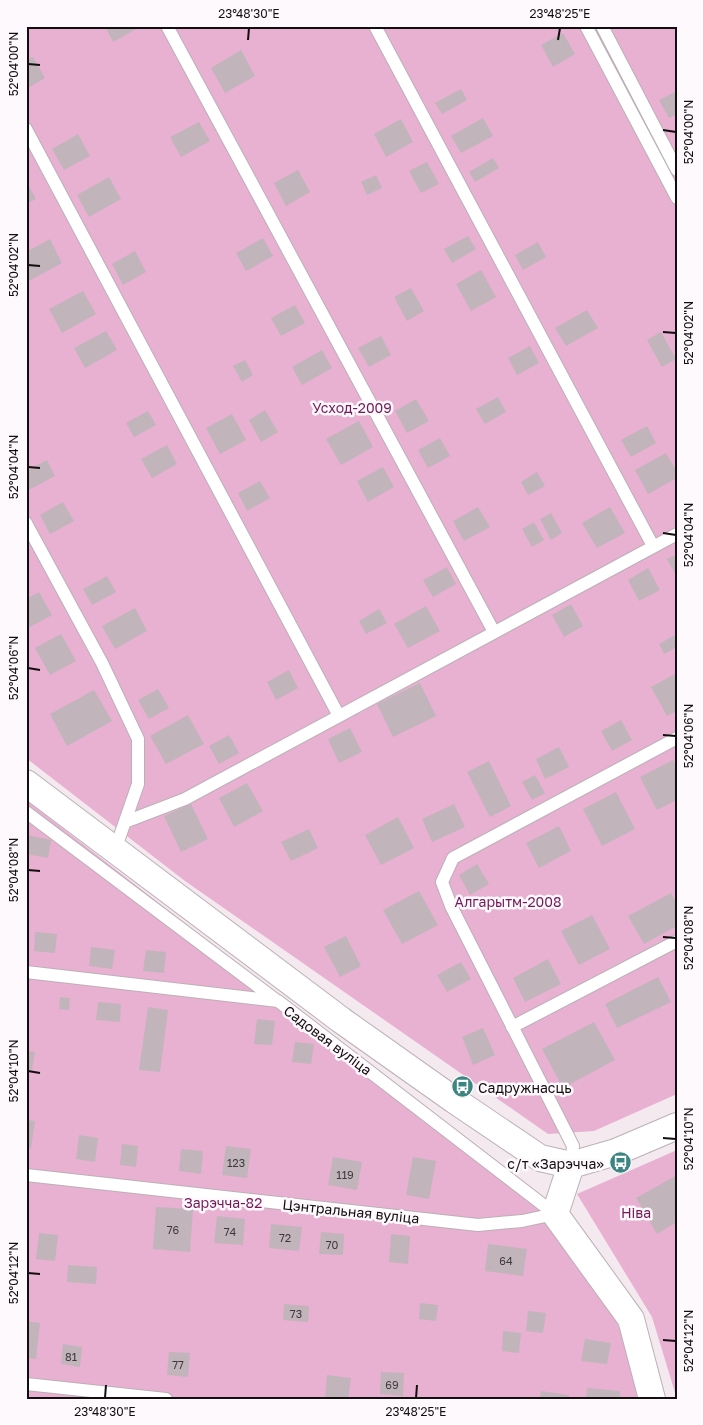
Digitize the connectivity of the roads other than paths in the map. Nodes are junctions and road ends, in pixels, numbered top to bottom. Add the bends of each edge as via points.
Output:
1 (167, 26) edge
2 (375, 26) edge
3 (586, 26) edge
4 (602, 26) edge
5 (26, 129) edge
6 (677, 170) edge
7 (677, 198) edge
8 (26, 523) edge
9 (677, 534) edge
10 (653, 546) junction
11 (494, 632) junction
12 (339, 716) junction
13 (677, 738) edge
14 (26, 783) edge
15 (26, 812) edge
16 (125, 822) junction
17 (115, 850) junction
18 (677, 941) edge
19 (26, 972) edge
20 (278, 1001) junction
21 (512, 1028) junction
22 (677, 1126) edge
23 (571, 1165) junction
24 (26, 1175) edge
25 (555, 1214) junction
26 (26, 1384) edge
27 (166, 1399) edge
28 (652, 1399) edge

1 - 11 lane
2 - 10 lane
3 - 7 lane
4 - 6 lane
5 - 12 lane
8 - 16 lane via 102,663 138,739 138,784
9 - 10 lane
10 - 11 lane
11 - 12 lane
12 - 16 lane via 186,799
13 - 21 lane via 453,858 442,882 450,906
14 - 17 street
15 - 20 lane
16 - 17 lane
17 - 23 street via 341,1020 454,1100 540,1158
18 - 21 lane
19 - 20 lane, Садовая вуліца
20 - 25 lane, Садовая вуліца
21 - 23 lane via 573,1146
22 - 23 street via 616,1152
23 - 25 street
24 - 25 lane, Цэнтральная вуліца via 478,1225 522,1222
25 - 28 street via 631,1319
26 - 27 lane

